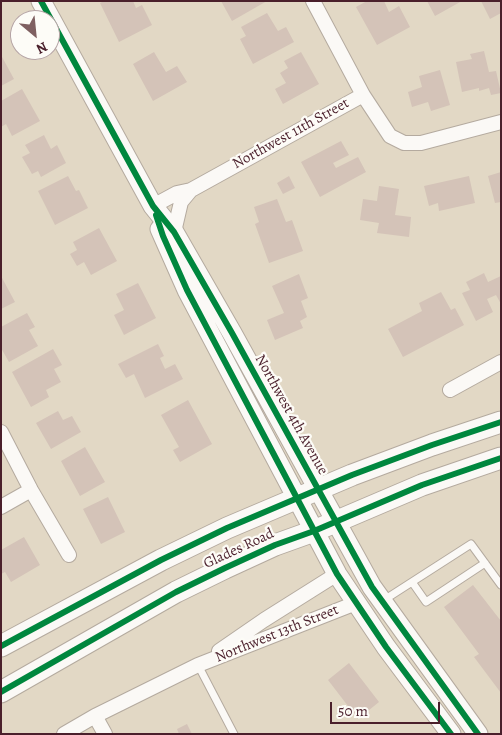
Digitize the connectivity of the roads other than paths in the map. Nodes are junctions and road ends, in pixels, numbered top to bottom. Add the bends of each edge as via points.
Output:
1 (41, 1) edge
2 (313, 1) edge
3 (362, 94) junction
4 (501, 122) edge
5 (191, 190) junction
6 (153, 206) junction
7 (174, 232) junction
8 (501, 362) edge
9 (450, 390) dead end
10 (501, 422) edge
11 (1, 432) edge
12 (501, 458) edge
13 (317, 489) junction
14 (32, 490) junction
15 (297, 497) junction
16 (1, 507) edge
17 (335, 522) junction
18 (314, 531) junction
19 (68, 555) dead end
20 (485, 563) junction
21 (338, 574) junction
22 (412, 582) junction
23 (501, 585) edge
24 (383, 601) junction
25 (356, 603) junction
26 (1, 646) edge
27 (198, 665) junction
28 (1, 692) edge
29 (95, 716) junction
30 (64, 734) edge
31 (104, 734) edge
32 (234, 734) edge
33 (451, 734) edge
34 (478, 734) edge

1 - 6 street, Northwest 4th Avenue
2 - 3 street
3 - 4 street, Northwest 11th Street via 390,136 404,143 421,143
3 - 5 street, Northwest 11th Street
5 - 6 street, Northwest 11th Street via 177,193
5 - 7 street via 182,202
6 - 7 street, Northwest 4th Avenue
6 - 15 street, Northwest 4th Avenue via 187,290
7 - 13 street, Northwest 4th Avenue
8 - 9 street
10 - 13 main road, Glades Road
11 - 14 street
12 - 17 main road, Glades Road via 422,485
13 - 15 main road, Glades Road
13 - 17 street, Northwest 4th Avenue
14 - 16 street
14 - 19 street
15 - 18 street, Northwest 4th Avenue
15 - 26 main road, Glades Road via 161,560
17 - 18 main road, Glades Road
17 - 24 street, Northwest 4th Avenue
18 - 21 street, Northwest 4th Avenue
18 - 28 main road, Glades Road via 275,545 176,592
20 - 22 lane via 471,544
20 - 22 lane via 426,602
20 - 23 lane
21 - 25 street, Northwest 4th Avenue
21 - 27 street, Northwest 13th Street
22 - 24 lane
24 - 34 street, Northwest 4th Avenue
25 - 27 street, Northwest 13th Street
25 - 33 street, Northwest 4th Avenue
27 - 29 street, Northwest 13th Street
27 - 32 lane
29 - 30 street, Northwest 13th Street
29 - 31 street

